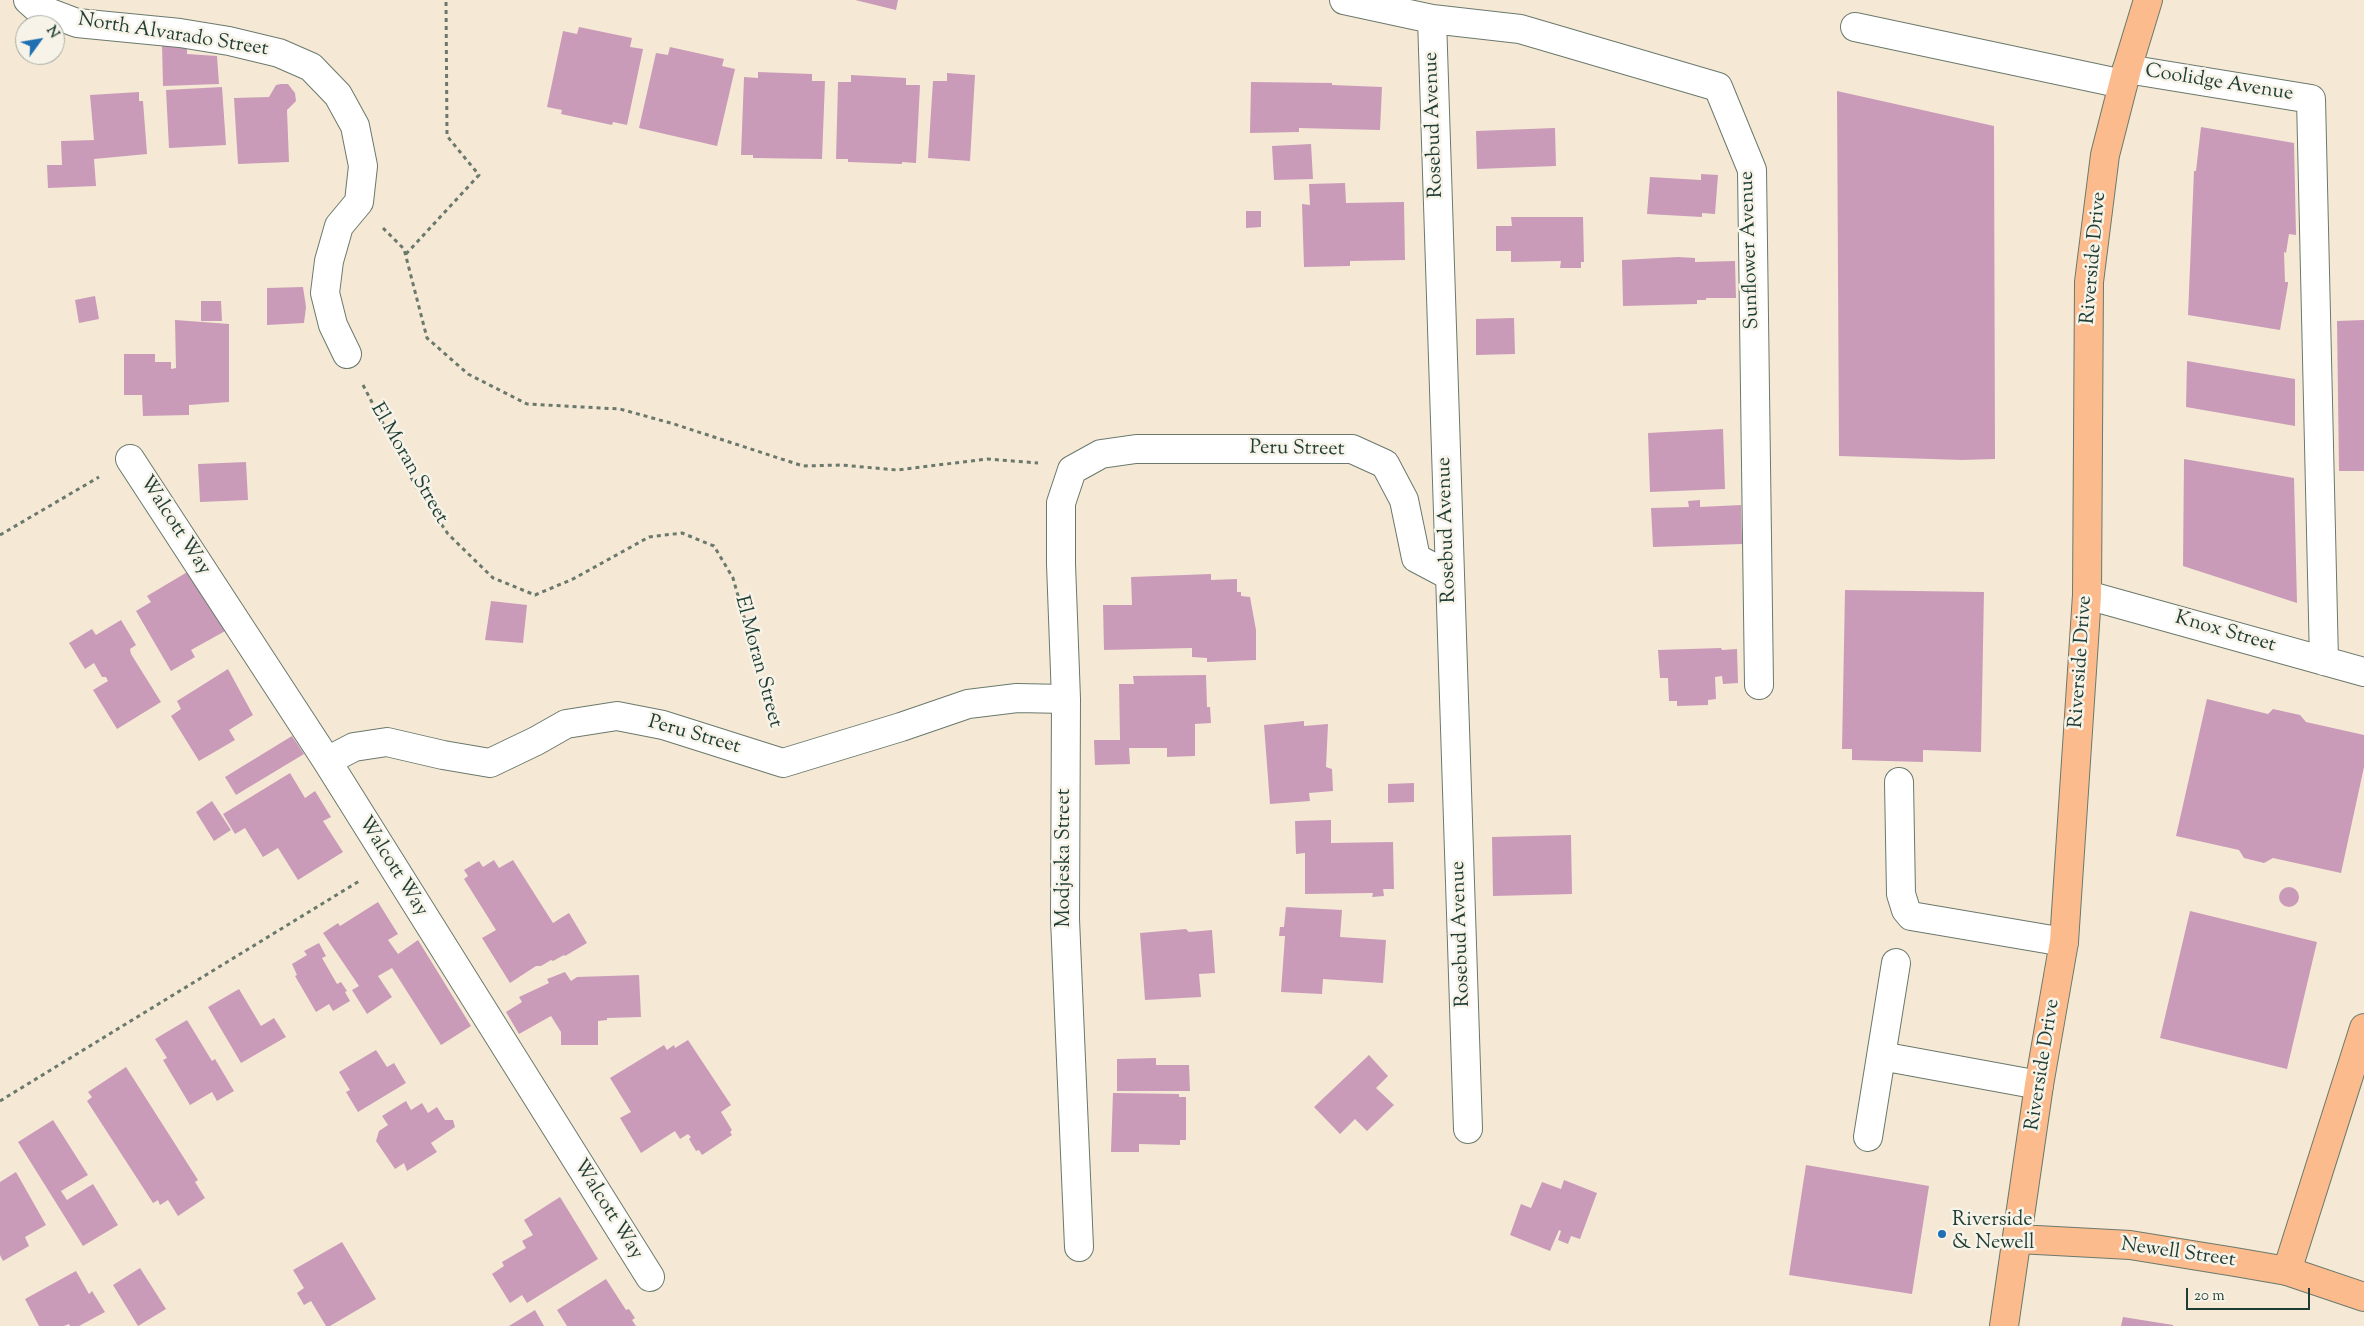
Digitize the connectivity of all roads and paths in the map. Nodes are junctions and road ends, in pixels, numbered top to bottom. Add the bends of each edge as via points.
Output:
1 (28, 0) edge
2 (446, 0) edge
3 (1344, 0) edge
4 (2148, 0) edge
5 (1432, 19) junction
6 (1855, 27) dead end
7 (2125, 77) junction
8 (359, 202) junction
9 (406, 254) junction
10 (347, 354) joint
11 (130, 459) joint
12 (1072, 470) junction
13 (0, 535) edge
14 (1450, 576) junction
15 (2087, 595) junction
16 (2324, 661) junction
17 (2364, 672) edge
18 (1759, 684) dead end
19 (1066, 699) junction
20 (327, 761) junction
21 (782, 763) junction
22 (1898, 782) dead end
23 (389, 863) junction
24 (2064, 942) junction
25 (1896, 963) dead end
26 (2364, 1028) edge
27 (1881, 1056) junction
28 (2039, 1085) junction
29 (0, 1101) edge
30 (1468, 1130) dead end
31 (1868, 1137) dead end
32 (2018, 1239) junction
33 (1079, 1247) dead end
34 (2287, 1271) junction
35 (650, 1277) dead end
36 (2364, 1296) edge
37 (2004, 1326) edge

1 - 8 street, North Alvarado Street via 37,8 77,23 229,41 279,53 310,67 338,95 355,126 363,166
2 - 9 path via 448,136 479,175
3 - 5 street
4 - 7 main road, Riverside Drive
5 - 14 street, Rosebud Avenue
5 - 18 street, Sunflower Avenue via 1520,29 1718,87 1752,170
6 - 7 street, Coolidge Avenue
7 - 15 main road, Riverside Drive via 2105,155 2088,282
7 - 16 street, Coolidge Avenue via 2311,99
8 - 9 path
8 - 10 street via 339,226 329,261 325,293 333,325
9 - 12 path via 427,338 468,374 527,404 620,409 803,466 842,465 897,470 986,459 1030,461
10 - 21 path, El Moran Street via 415,485 448,534 493,578 534,595 573,579 649,537 682,532 714,546 734,578
11 - 13 path
11 - 20 street, Walcott Way
12 - 14 street, Peru Street via 1101,454 1136,449 1352,449 1385,464 1404,500 1416,558
12 - 19 street, Modjeska Street via 1061,503
14 - 30 street, Rosebud Avenue
15 - 16 street, Knox Street
15 - 24 main road, Riverside Drive
16 - 17 street, Knox Street
19 - 21 street via 1016,698 968,704 901,728
19 - 33 street, Modjeska Street via 1065,919
20 - 21 street, Peru Street via 354,747 387,742 490,763 566,724 617,716 662,725
20 - 23 street, Walcott Way
22 - 24 street via 1901,894 1906,910 1912,916
23 - 29 path
23 - 35 street, Walcott Way
24 - 28 main road, Riverside Drive
25 - 27 street
26 - 34 main road
27 - 28 street
27 - 31 street
28 - 32 main road, Riverside Drive
32 - 34 main road, Newell Street via 2130,1245
32 - 37 main road, Riverside Drive
34 - 36 main road, Newell Street

